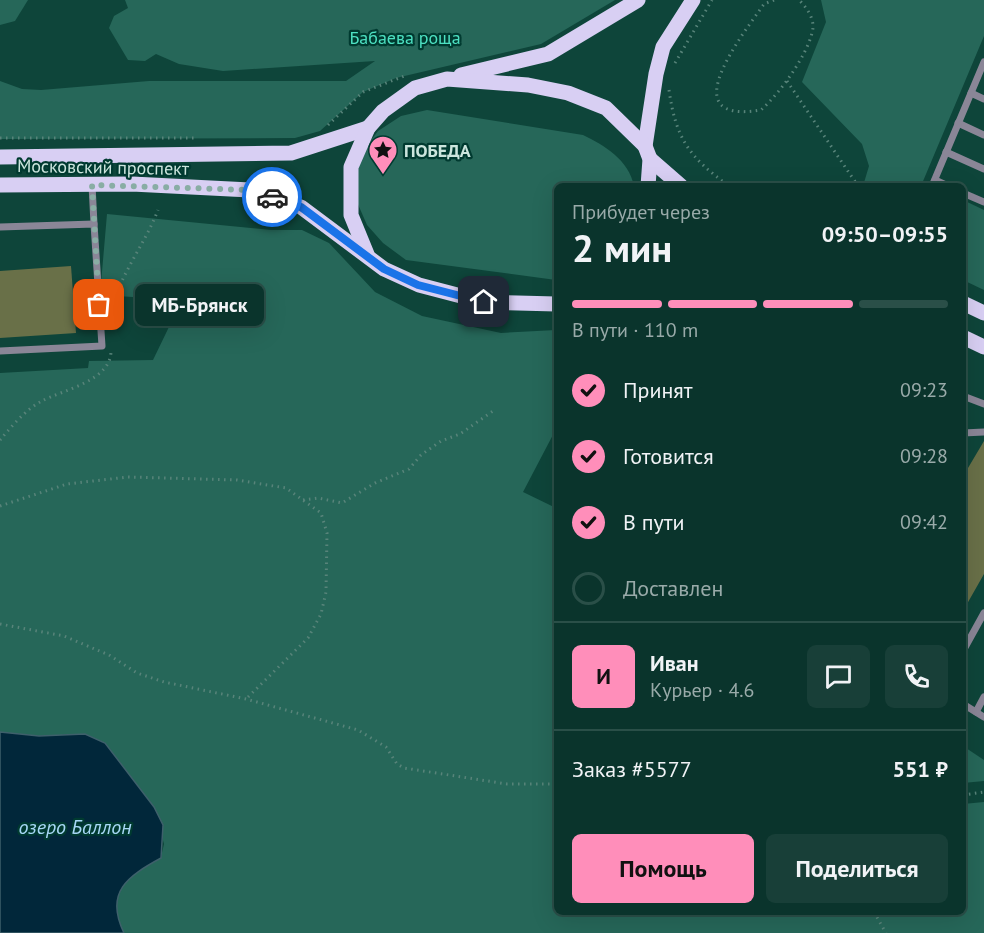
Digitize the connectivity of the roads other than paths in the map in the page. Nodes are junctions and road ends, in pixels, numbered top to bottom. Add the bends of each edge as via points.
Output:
1 (638, 0) edge
2 (693, 0) edge
3 (984, 62) edge
4 (447, 79) junction
5 (971, 93) junction
6 (984, 99) edge
7 (958, 123) junction
8 (368, 128) junction
9 (984, 135) edge
10 (946, 152) junction
11 (647, 153) junction
12 (0, 157) edge
13 (984, 169) edge
14 (648, 183) edge
15 (678, 183) edge
16 (933, 183) edge
17 (0, 185) edge
18 (92, 185) junction
19 (966, 194) edge
20 (984, 202) edge
21 (94, 224) junction
22 (0, 227) edge
23 (367, 254) junction
24 (554, 304) edge
25 (966, 304) edge
26 (984, 313) edge
27 (966, 338) edge
28 (984, 346) edge
29 (0, 351) edge
30 (966, 397) edge
31 (984, 404) edge
32 (984, 432) edge
33 (966, 433) edge
34 (984, 613) edge
35 (966, 646) edge
36 (984, 697) edge
37 (966, 706) edge
38 (976, 712) junction
39 (984, 717) edge

1 - 4 main road via 548,54
2 - 11 main road via 663,47
3 - 5 lane
4 - 8 main road via 415,88
4 - 11 main road via 528,85 568,93 606,108
5 - 6 lane
5 - 7 lane
7 - 9 lane
7 - 10 lane
8 - 12 main road, Московский проспект via 291,153
8 - 23 main road via 351,167 351,215
10 - 13 lane
10 - 16 lane
11 - 14 main road
11 - 15 main road
17 - 18 main road, Московский проспект
18 - 21 lane
18 - 23 main road, Московский проспект via 250,190 301,207
19 - 20 lane
21 - 22 lane
21 - 29 lane via 102,346
23 - 24 main road, Московский проспект via 384,269 418,285 484,302
25 - 26 main road
27 - 28 main road
30 - 31 lane
32 - 33 lane
34 - 35 lane
36 - 38 lane
37 - 38 lane
38 - 39 lane

